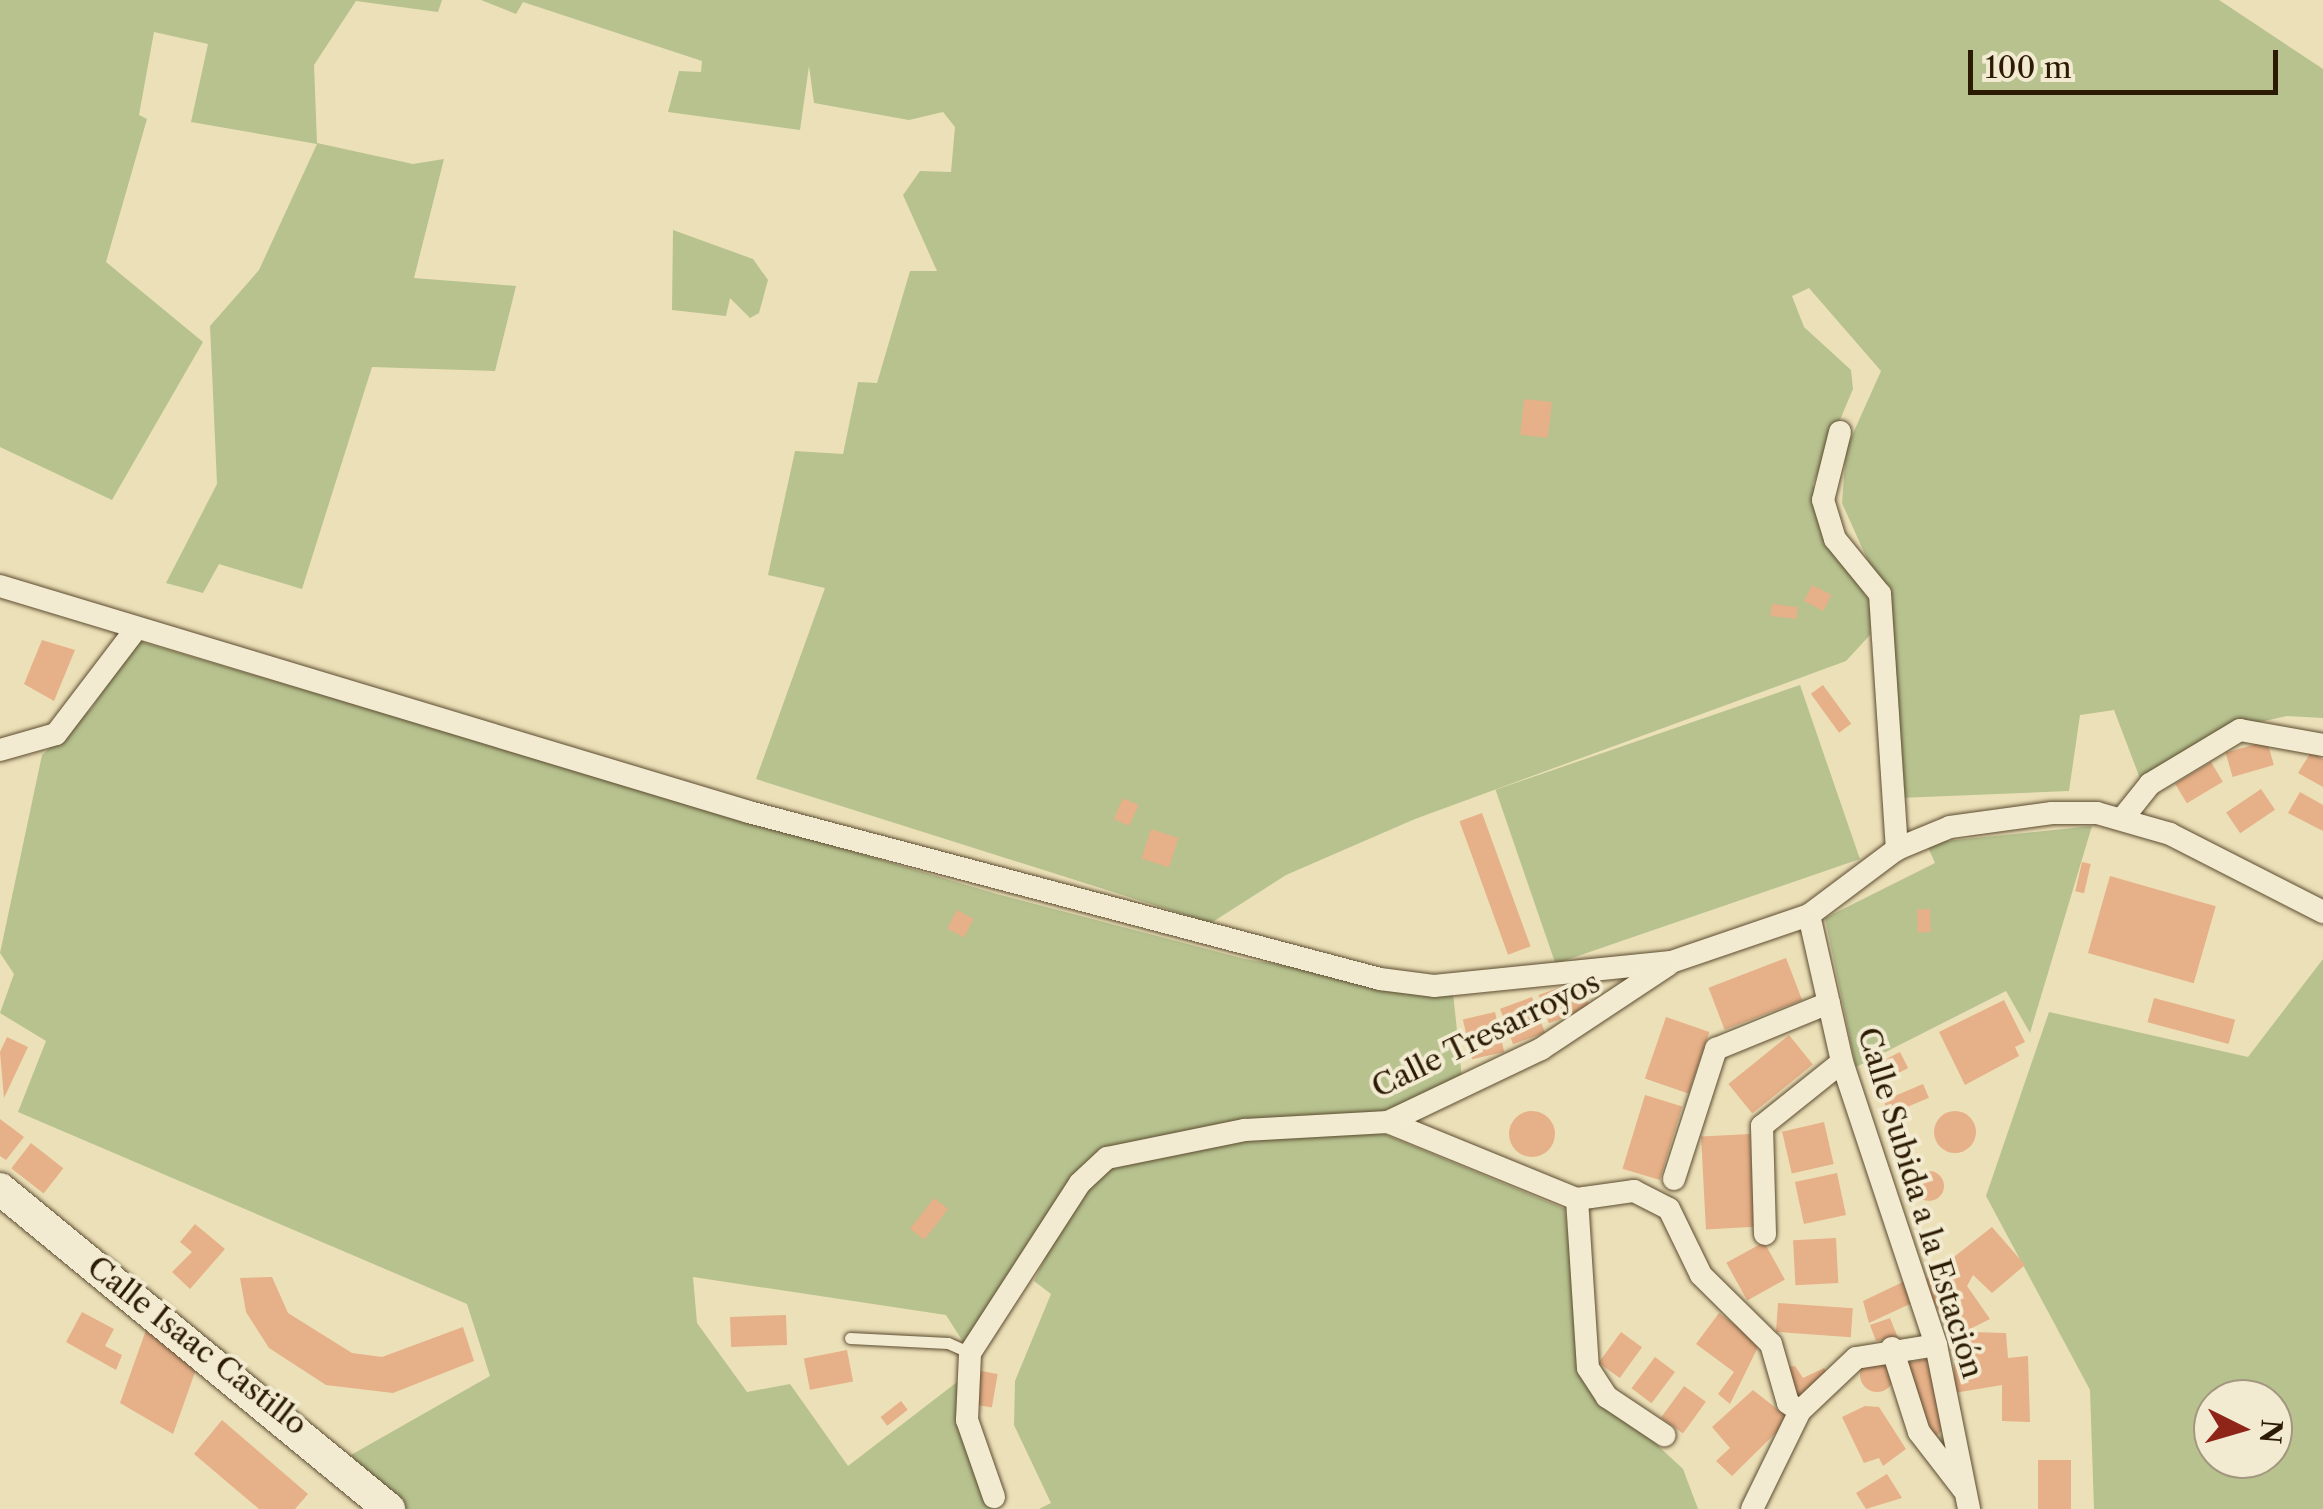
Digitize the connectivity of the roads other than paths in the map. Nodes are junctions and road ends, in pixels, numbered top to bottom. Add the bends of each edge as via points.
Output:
1 (1840, 432) dead end
2 (0, 586) edge
3 (136, 629) junction
4 (2323, 744) edge
5 (0, 750) edge
6 (2122, 819) junction
7 (1897, 848) junction
8 (2323, 912) edge
9 (1809, 915) junction
10 (1671, 962) junction
11 (1828, 1003) junction
12 (1842, 1062) junction
13 (1388, 1122) junction
14 (1674, 1179) dead end
15 (0, 1188) edge
16 (1577, 1199) junction
17 (1765, 1234) dead end
18 (850, 1338) dead end
19 (1936, 1346) junction
20 (1892, 1348) junction
21 (970, 1353) junction
22 (1800, 1411) junction
23 (1664, 1435) dead end
24 (994, 1498) dead end
25 (1967, 1500) edge
26 (389, 1509) edge
27 (1752, 1509) edge

1 - 7 street via 1823,500 1835,539 1880,594
2 - 3 street
3 - 5 street via 56,734
3 - 10 street via 730,806 1380,979 1434,986
4 - 6 street via 2240,730 2150,784
6 - 7 street via 2052,813 1950,827
6 - 8 street via 2170,834
7 - 9 street
9 - 10 street
9 - 11 street, Calle Subida a la Estación
10 - 13 street, Calle Tresarroyos via 1622,1004
11 - 12 street, Calle Subida a la Estación
11 - 14 street via 1716,1050
12 - 17 street via 1762,1126
12 - 19 street, Calle Subida a la Estación
13 - 16 street
13 - 21 street, Calle Tresarroyos via 1246,1130 1106,1158 1080,1183
15 - 26 street, Calle Isaac Castillo
16 - 22 street via 1634,1192 1669,1209 1701,1276 1771,1344 1788,1403
16 - 23 street via 1588,1368 1606,1397
18 - 21 lane via 948,1343
19 - 20 street
19 - 25 street, Calle Subida a la Estación
20 - 22 street via 1856,1358
20 - 25 street via 1919,1432
21 - 24 street via 967,1420
22 - 27 street

